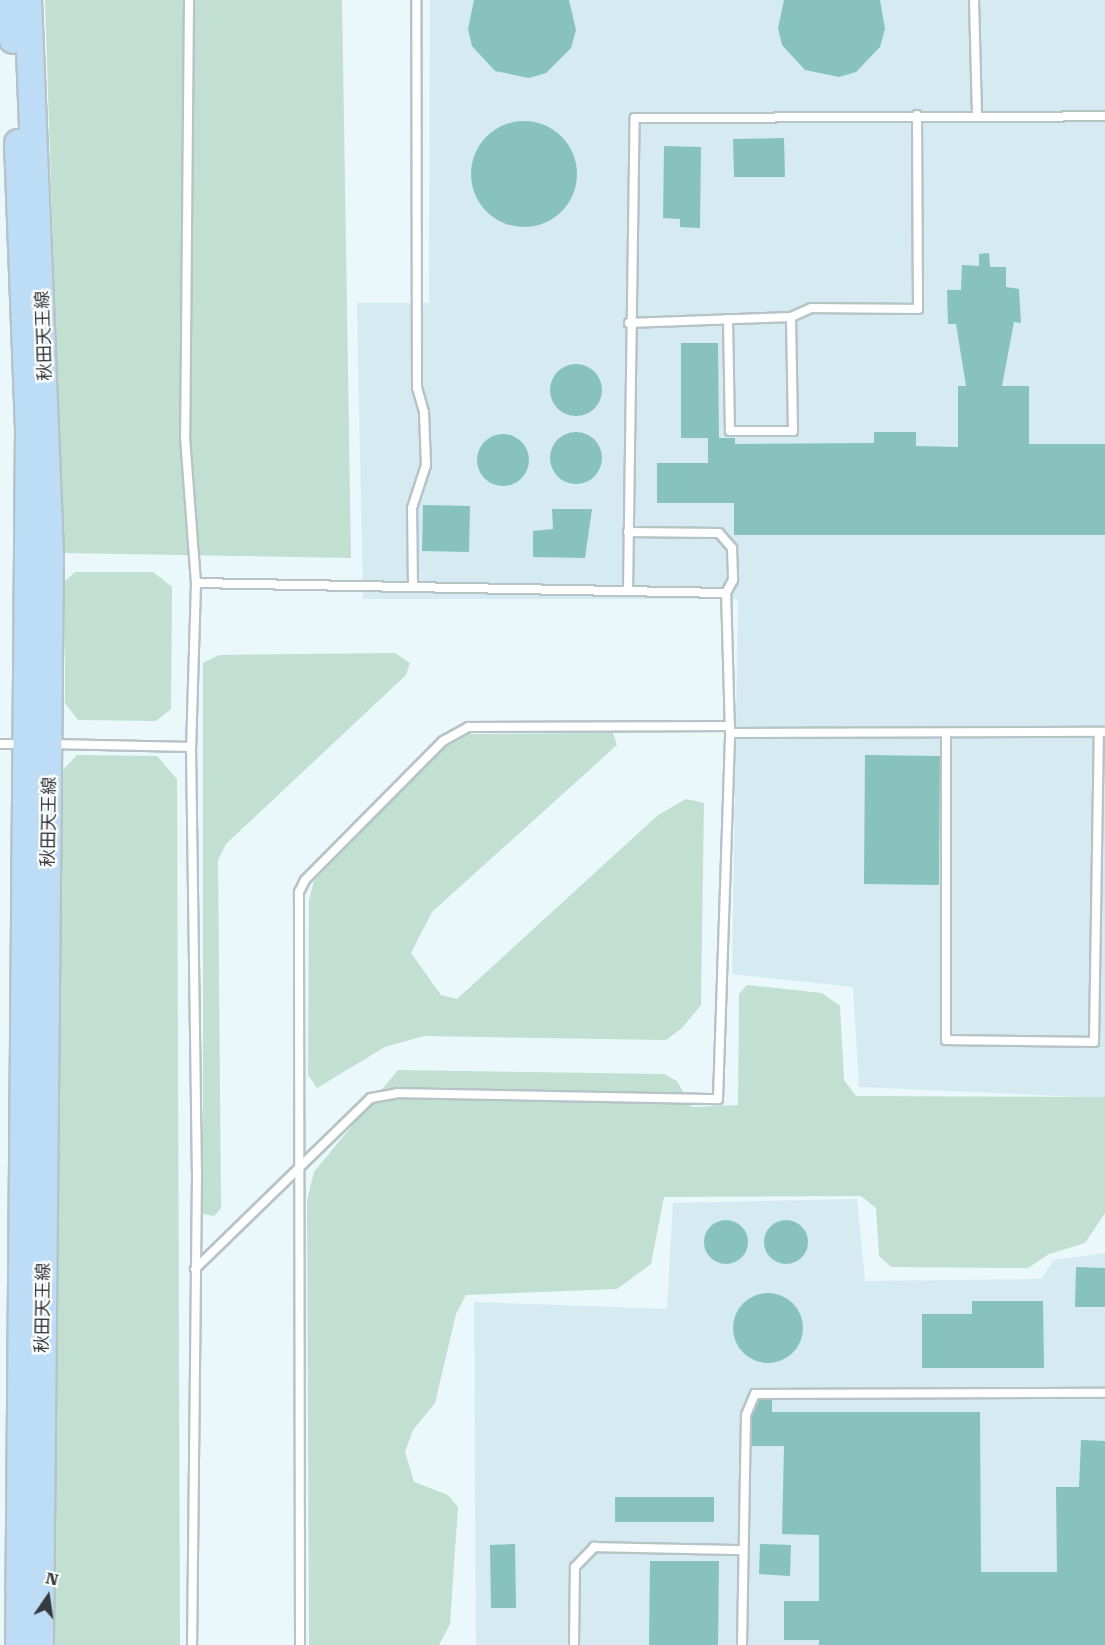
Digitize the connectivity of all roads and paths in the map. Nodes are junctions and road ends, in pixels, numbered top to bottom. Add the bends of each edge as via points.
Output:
1 (10, 0) edge
2 (28, 0) edge
3 (189, 0) edge
4 (416, 0) edge
5 (974, 0) edge
6 (977, 114) junction
7 (917, 115) junction
8 (1105, 116) edge
9 (791, 317) junction
10 (728, 319) junction
11 (629, 322) junction
12 (628, 532) junction
13 (196, 584) junction
14 (413, 587) junction
15 (628, 591) junction
16 (726, 593) junction
17 (730, 729) junction
18 (1102, 732) edge
19 (946, 733) junction
20 (0, 744) edge
21 (39, 744) junction
22 (191, 747) junction
23 (299, 1168) junction
24 (195, 1269) junction
25 (1105, 1393) edge
26 (743, 1550) junction
27 (19, 1645) edge
28 (40, 1645) edge
29 (192, 1645) edge
30 (300, 1645) edge
31 (574, 1645) edge
32 (742, 1645) edge

1 - 21 main road, 秋田天王線
2 - 21 main road, 秋田天王線 via 47,429
3 - 13 lane via 185,437
4 - 14 lane via 417,388 424,412 426,465 412,507
5 - 6 lane
6 - 7 lane
6 - 8 lane
7 - 9 lane via 918,309 811,308
7 - 11 lane via 635,118
9 - 10 lane
9 - 10 lane via 793,430 730,431
10 - 11 lane
11 - 12 lane
12 - 15 lane
12 - 16 lane via 719,533 732,548 733,580
13 - 14 lane
13 - 22 lane
14 - 15 lane
15 - 16 lane
16 - 17 lane
17 - 19 lane
17 - 23 lane via 468,727 443,741 304,880 299,892
17 - 23 lane via 718,1099 398,1093 371,1098
18 - 19 lane
18 - 19 lane via 1094,1042 946,1040
20 - 21 lane
21 - 22 lane
21 - 27 main road, 秋田天王線
21 - 28 main road, 秋田天王線
22 - 24 lane
23 - 24 lane
23 - 30 lane
24 - 29 lane
25 - 26 lane via 755,1394 746,1415
26 - 31 lane via 594,1547 575,1567
26 - 32 lane

